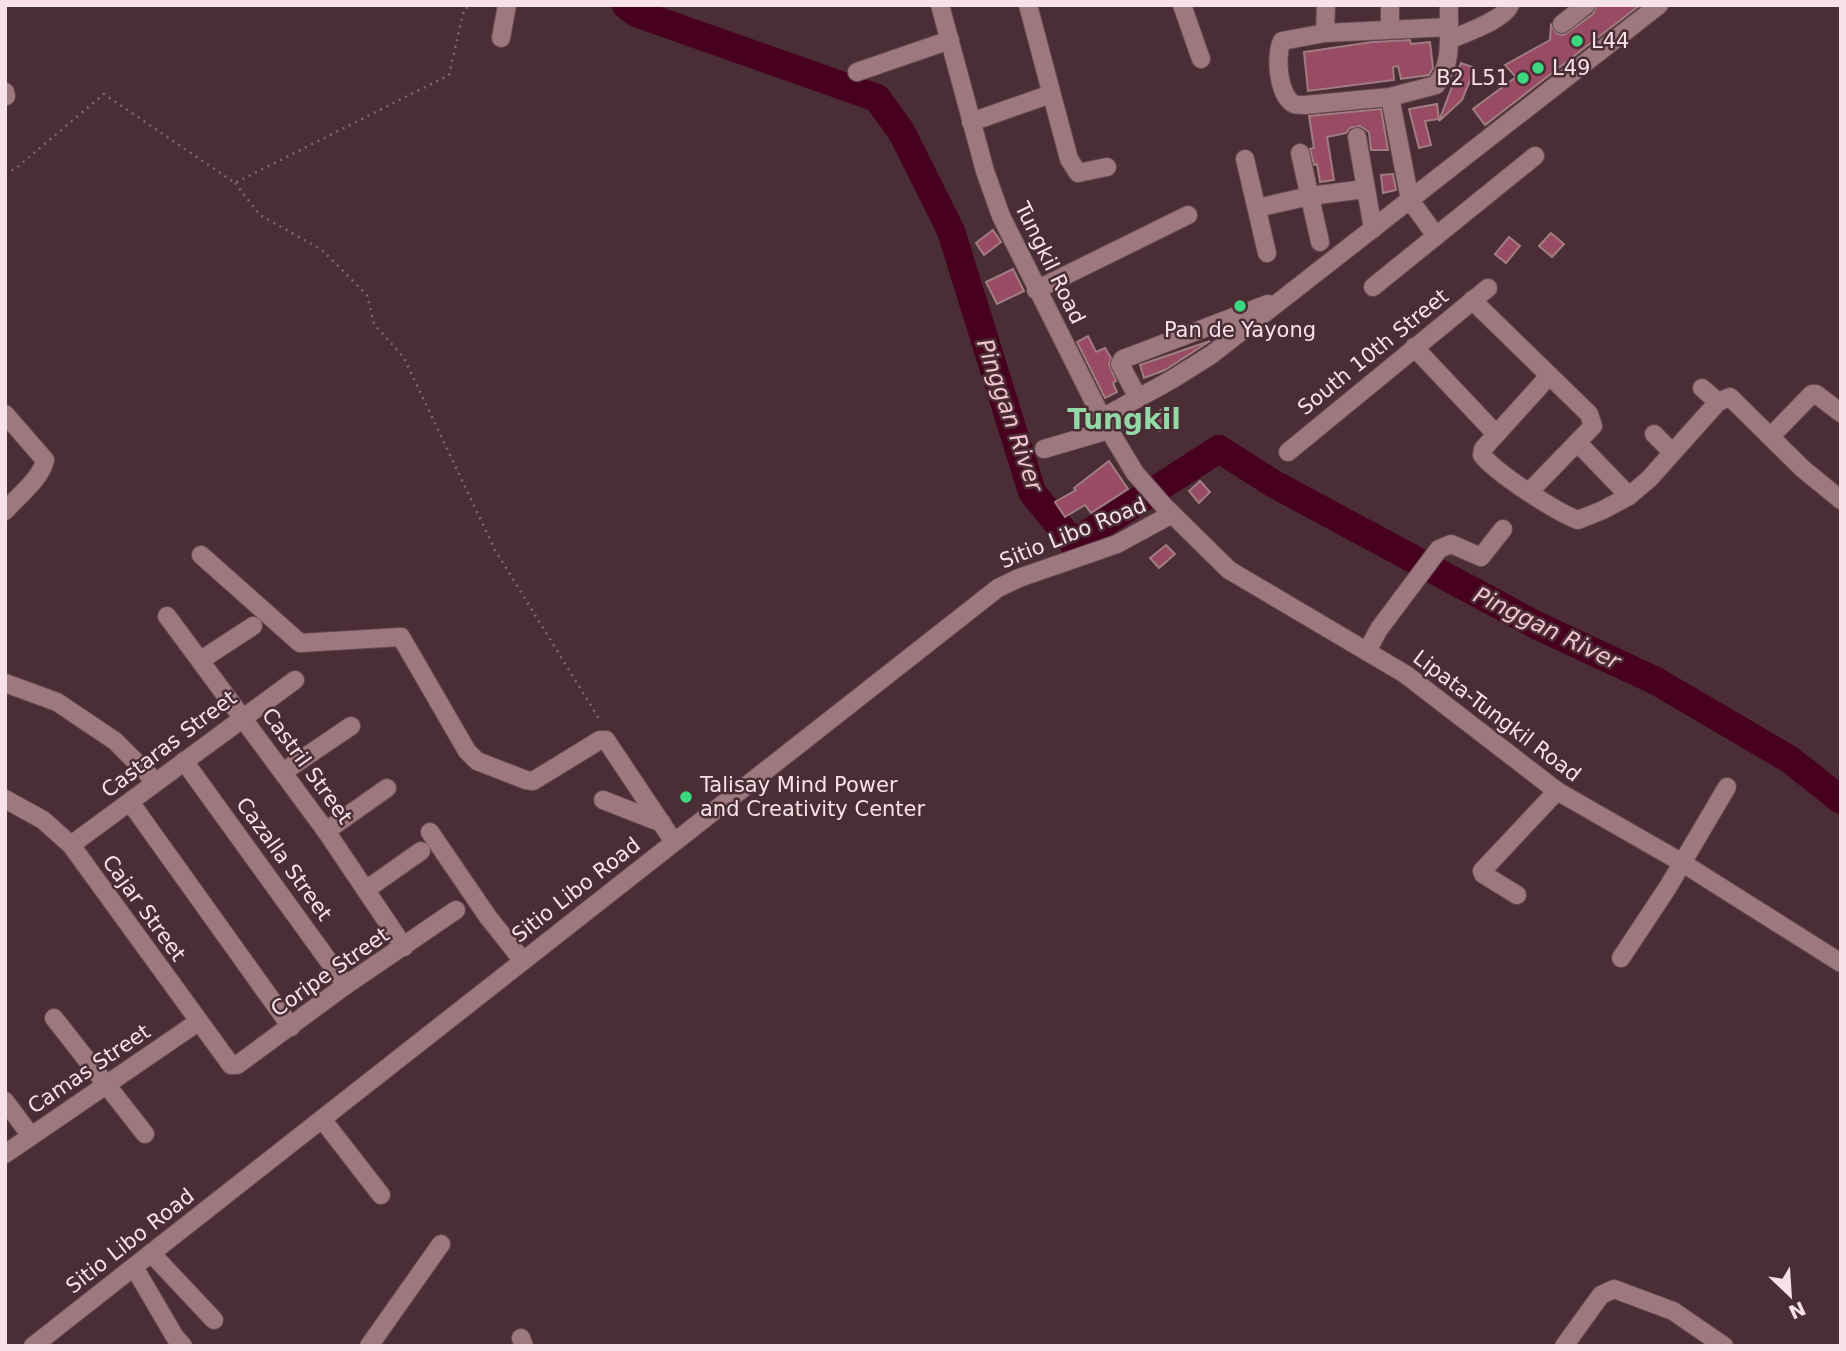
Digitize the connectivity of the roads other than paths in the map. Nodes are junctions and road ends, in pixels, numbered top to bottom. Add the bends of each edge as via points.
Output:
1 (507, 5) edge
2 (940, 5) edge
3 (1027, 5) edge
4 (1182, 5) edge
5 (1326, 5) edge
6 (1390, 5) edge
7 (1449, 5) edge
8 (1510, 5) edge
9 (1586, 5) edge
10 (1659, 5) edge
11 (1562, 24) dead end
12 (1390, 29) junction
13 (1325, 33) junction
14 (1449, 34) junction
15 (501, 38) dead end
16 (950, 40) junction
17 (1200, 59) dead end
18 (857, 72) dead end
19 (1051, 94) junction
20 (1391, 97) junction
21 (971, 122) junction
22 (1357, 138) dead end
23 (1300, 153) dead end
24 (1535, 156) dead end
25 (1245, 159) dead end
26 (1107, 167) dead end
27 (1365, 189) junction
28 (1310, 196) junction
29 (1409, 200) junction
30 (1257, 208) junction
31 (1188, 215) dead end
32 (1373, 229) junction
33 (1436, 236) junction
34 (1320, 242) dead end
35 (1267, 253) dead end
36 (1373, 287) dead end
37 (1488, 288) dead end
38 (1036, 290) junction
39 (1284, 298) junction
40 (1472, 300) junction
41 (1414, 347) junction
42 (1549, 376) junction
43 (1702, 388) dead end
44 (1138, 398) junction
45 (1718, 402) junction
46 (1841, 413) edge
47 (5, 414) edge
48 (1105, 424) junction
49 (1496, 434) junction
50 (1654, 434) dead end
51 (1771, 436) junction
52 (1578, 443) junction
53 (1044, 449) dead end
54 (1288, 452) dead end
55 (1672, 452) junction
56 (1529, 492) junction
57 (1838, 492) edge
58 (1629, 496) junction
59 (5, 510) edge
60 (1168, 510) junction
61 (1503, 529) dead end
62 (201, 555) dead end
63 (167, 616) dead end
64 (253, 626) dead end
65 (1367, 651) junction
66 (201, 660) junction
67 (295, 680) dead end
68 (5, 683) edge
69 (243, 717) junction
70 (351, 726) dead end
71 (184, 761) junction
72 (283, 772) junction
73 (156, 782) junction
74 (1727, 787) dead end
75 (387, 788) dead end
76 (1557, 792) junction
77 (5, 799) edge
78 (603, 800) dead end
79 (130, 802) junction
80 (662, 823) junction
81 (326, 831) junction
82 (430, 832) dead end
83 (674, 842) junction
84 (71, 845) junction
85 (421, 851) dead end
86 (1681, 862) junction
87 (367, 889) junction
88 (1517, 895) dead end
89 (456, 910) dead end
90 (404, 947) junction
91 (1621, 958) dead end
92 (523, 961) junction
93 (1841, 962) edge
94 (346, 985) junction
95 (54, 1018) dead end
96 (198, 1022) junction
97 (291, 1027) junction
98 (228, 1063) joint
99 (106, 1086) junction
100 (5, 1101) edge
101 (322, 1119) junction
102 (145, 1134) dead end
103 (31, 1136) junction
104 (5, 1154) edge
105 (380, 1195) dead end
106 (441, 1244) dead end
107 (151, 1253) junction
108 (134, 1267) junction
109 (214, 1320) dead end
110 (33, 1346) edge
111 (183, 1346) edge
112 (369, 1346) edge
113 (1564, 1346) edge
114 (1724, 1346) edge

1 - 15 street
2 - 16 street, Tungkil Road
3 - 19 street
4 - 17 street
5 - 13 street
6 - 12 street
7 - 14 street
8 - 14 street via 1508,11 1481,26
9 - 11 street
10 - 29 street
12 - 13 street
12 - 14 street
13 - 20 street via 1282,41 1278,49 1286,96 1293,104
14 - 20 street via 1444,71 1436,85
16 - 18 street
16 - 21 street, Tungkil Road
19 - 21 street
19 - 26 street via 1066,152 1078,173
20 - 29 street
21 - 38 street, Tungkil Road via 1001,216
22 - 27 street
23 - 28 street
24 - 33 street
25 - 30 street
27 - 28 street
27 - 32 street
28 - 30 street
28 - 34 street
29 - 32 street
29 - 33 street
30 - 35 street
31 - 38 street
32 - 39 street
33 - 36 street
37 - 40 street, South 10th Street
38 - 48 street, Tungkil Road
39 - 44 street via 1211,355
39 - 44 street via 1123,359 1120,364
40 - 41 street, South 10th Street
40 - 42 street
41 - 49 street
41 - 54 street, South 10th Street
42 - 49 street
42 - 52 street via 1589,414 1593,426
43 - 45 street
44 - 48 street
45 - 51 street via 1730,397 1736,400
45 - 55 street
46 - 51 street via 1812,394
47 - 59 street via 45,460
48 - 53 street
48 - 60 street, Tungkil Road via 1135,474
49 - 56 street via 1482,455
50 - 55 street
51 - 57 street via 1803,469
52 - 56 street
52 - 58 street
55 - 58 street
56 - 58 street via 1578,520
60 - 65 street, Lipata-Tungkil Road via 1229,570
60 - 83 street, Sitio Libo Road via 1117,544 998,589
61 - 65 street via 1480,557 1445,545
62 - 80 street via 300,643 401,637 463,745 477,761 533,781 606,740
63 - 66 street, Castril Street
64 - 66 street
65 - 76 street, Lipata-Tungkil Road via 1405,674
66 - 69 street, Castril Street
67 - 69 street, Castaras Street
68 - 73 street via 57,702 115,741
69 - 71 street, Castaras Street
69 - 72 street, Castril Street
70 - 72 street
71 - 73 street, Castaras Street
71 - 94 street, Cazalla Street
72 - 81 street, Castril Street
73 - 79 street, Castaras Street
74 - 86 street
75 - 81 street
76 - 86 street, Lipata-Tungkil Road
76 - 88 street via 1482,871
77 - 84 street, Cajar Street via 43,820
78 - 80 street
79 - 84 street, Castaras Street
79 - 97 street
80 - 83 street
81 - 87 street, Castril Street
82 - 92 street
83 - 92 street, Sitio Libo Road
84 - 96 street, Cajar Street
85 - 87 street
86 - 91 street
86 - 93 street, Lipata-Tungkil Road
87 - 90 street, Castril Street
89 - 90 street, Coripe Street
90 - 94 street, Coripe Street
92 - 101 street, Sitio Libo Road
94 - 97 street, Coripe Street
95 - 99 street
96 - 98 street, Cajar Street
96 - 99 street, Camas Street
97 - 98 street, Coripe Street via 237,1065
99 - 102 street
99 - 103 street, Camas Street
100 - 103 street
101 - 105 street
101 - 107 street, Sitio Libo Road
103 - 104 street, Camas Street
106 - 112 street
107 - 108 street, Sitio Libo Road
107 - 109 street
108 - 110 street, Sitio Libo Road
108 - 111 street
113 - 114 street via 1601,1295 1614,1289 1674,1311

